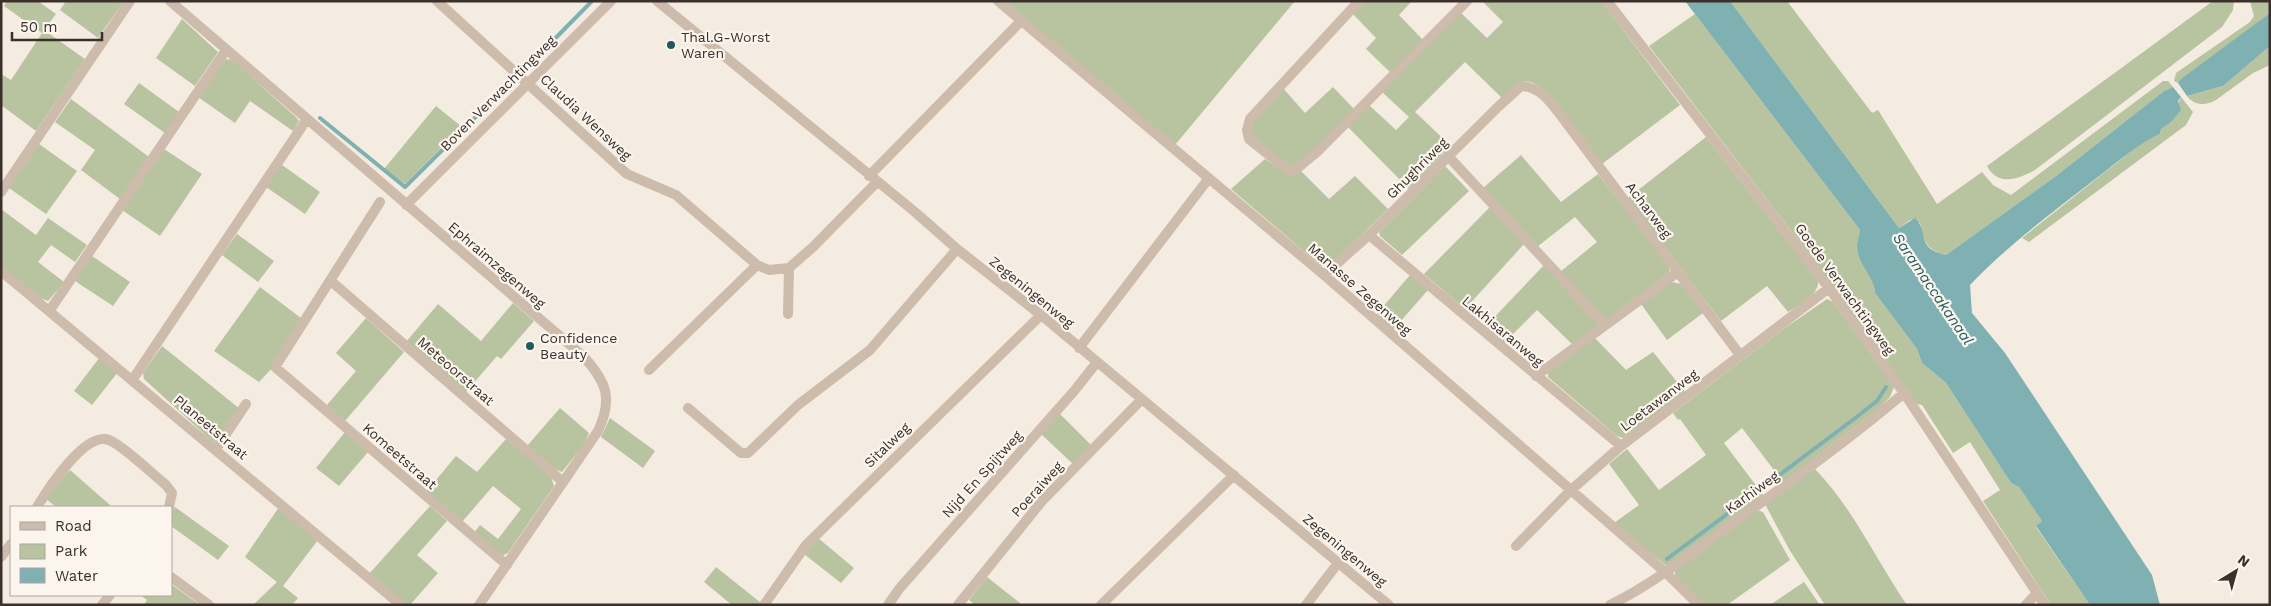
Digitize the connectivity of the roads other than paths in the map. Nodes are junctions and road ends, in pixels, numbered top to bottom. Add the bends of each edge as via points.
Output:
1 (130, 1) edge
2 (170, 1) edge
3 (437, 1) edge
4 (611, 1) edge
5 (657, 1) edge
6 (998, 1) edge
7 (1360, 1) edge
8 (1467, 1) edge
9 (1607, 1) edge
10 (1021, 21) junction
11 (226, 50) junction
12 (528, 82) junction
13 (1530, 86) joint
14 (307, 119) junction
15 (1448, 156) junction
16 (1209, 178) junction
17 (873, 179) junction
18 (1, 192) edge
19 (380, 202) dead end
20 (406, 204) junction
21 (1369, 235) junction
22 (957, 249) junction
23 (757, 265) junction
24 (789, 268) junction
25 (1, 272) edge
26 (1678, 272) junction
27 (1324, 275) junction
28 (331, 281) junction
29 (1829, 288) junction
30 (50, 310) junction
31 (788, 314) dead end
32 (1041, 315) junction
33 (1605, 326) junction
34 (1079, 348) junction
35 (1740, 355) junction
36 (1097, 362) junction
37 (649, 370) dead end
38 (1536, 376) junction
39 (133, 379) junction
40 (1904, 393) junction
41 (1142, 398) junction
42 (246, 404) dead end
43 (688, 408) dead end
44 (1621, 446) junction
45 (216, 449) junction
46 (1234, 475) junction
47 (563, 482) junction
48 (1570, 491) junction
49 (38, 506) edge
50 (169, 506) edge
51 (10, 545) edge
52 (1516, 546) dead end
53 (1, 557) edge
54 (1338, 563) junction
55 (507, 565) junction
56 (1665, 572) junction
57 (172, 578) edge
58 (2037, 593) junction
59 (210, 605) edge
60 (402, 605) edge
61 (479, 605) edge
62 (764, 605) edge
63 (888, 605) edge
64 (958, 605) edge
65 (1101, 605) edge
66 (1306, 605) edge
67 (1389, 605) edge
68 (1610, 605) edge
69 (1699, 605) edge
70 (2026, 605) edge
71 (2045, 605) edge

1 - 18 street
2 - 11 street, Ephraimzegenweg
3 - 12 street, Claudia Wensweg
4 - 12 street, Boven Verwachtingweg
5 - 17 street, Zegeningenweg
6 - 10 street, Manasse Zegenweg
7 - 8 street via 1250,119 1249,139 1288,170 1294,171 1317,152
9 - 29 street, Goede Verwachtingweg
10 - 16 street, Manasse Zegenweg
10 - 17 street
11 - 14 street, Ephraimzegenweg
11 - 30 street
12 - 20 street, Boven Verwachtingweg
12 - 23 street, Claudia Wensweg via 627,174 676,195
13 - 15 street, Ghughriweg via 1521,86
13 - 26 street, Acharweg via 1562,117
14 - 20 street, Ephraimzegenweg
14 - 39 street
15 - 21 street, Ghughriweg
15 - 33 street
16 - 27 street, Manasse Zegenweg
16 - 34 street
17 - 22 street, Zegeningenweg
17 - 24 street via 813,247
19 - 28 street
20 - 47 street, Ephraimzegenweg via 583,356 602,381 606,391 606,414
21 - 27 street, Ghughriweg
21 - 38 street, Lakhisaranweg
22 - 32 street, Zegeningenweg
22 - 43 street via 870,350 798,405 748,453 741,453
23 - 24 street via 769,270
23 - 37 street
24 - 31 street
25 - 30 street, Planeetstraat
26 - 33 street
26 - 35 street, Acharweg
27 - 48 street, Manasse Zegenweg
28 - 47 street, Meteoorstraat
28 - 55 street, Komeetstraat via 276,367
29 - 35 street, Loetawanweg
29 - 40 street, Goede Verwachtingweg
30 - 39 street, Planeetstraat
32 - 34 street, Zegeningenweg
32 - 62 street, Sitalweg via 806,545
33 - 38 street
34 - 36 street, Zegeningenweg
35 - 44 street, Loetawanweg
36 - 41 street, Zegeningenweg
36 - 63 street, Nijd En Spijtweg via 898,589
38 - 44 street, Lakhisaranweg
39 - 45 street, Planeetstraat
40 - 56 street, Karhiweg via 1866,425
40 - 58 street, Goede Verwachtingweg
41 - 46 street, Zegeningenweg
41 - 64 street, Poeraiweg via 1042,501
42 - 45 street
44 - 48 street, Loetawanweg
45 - 60 street, Planeetstraat
46 - 54 street, Zegeningenweg
46 - 65 street
47 - 55 street, Ephraimzegenweg
48 - 52 street, Loetawanweg
48 - 56 street, Manasse Zegenweg
49 - 50 street via 64,469 88,443 98,438 119,446 166,485 172,493
51 - 53 street
54 - 66 street
54 - 67 street, Zegeningenweg
55 - 61 street, Ephraimzegenweg
56 - 68 street, Karhiweg
56 - 69 street, Manasse Zegenweg
57 - 59 street
58 - 70 street
58 - 71 street, Goede Verwachtingweg

